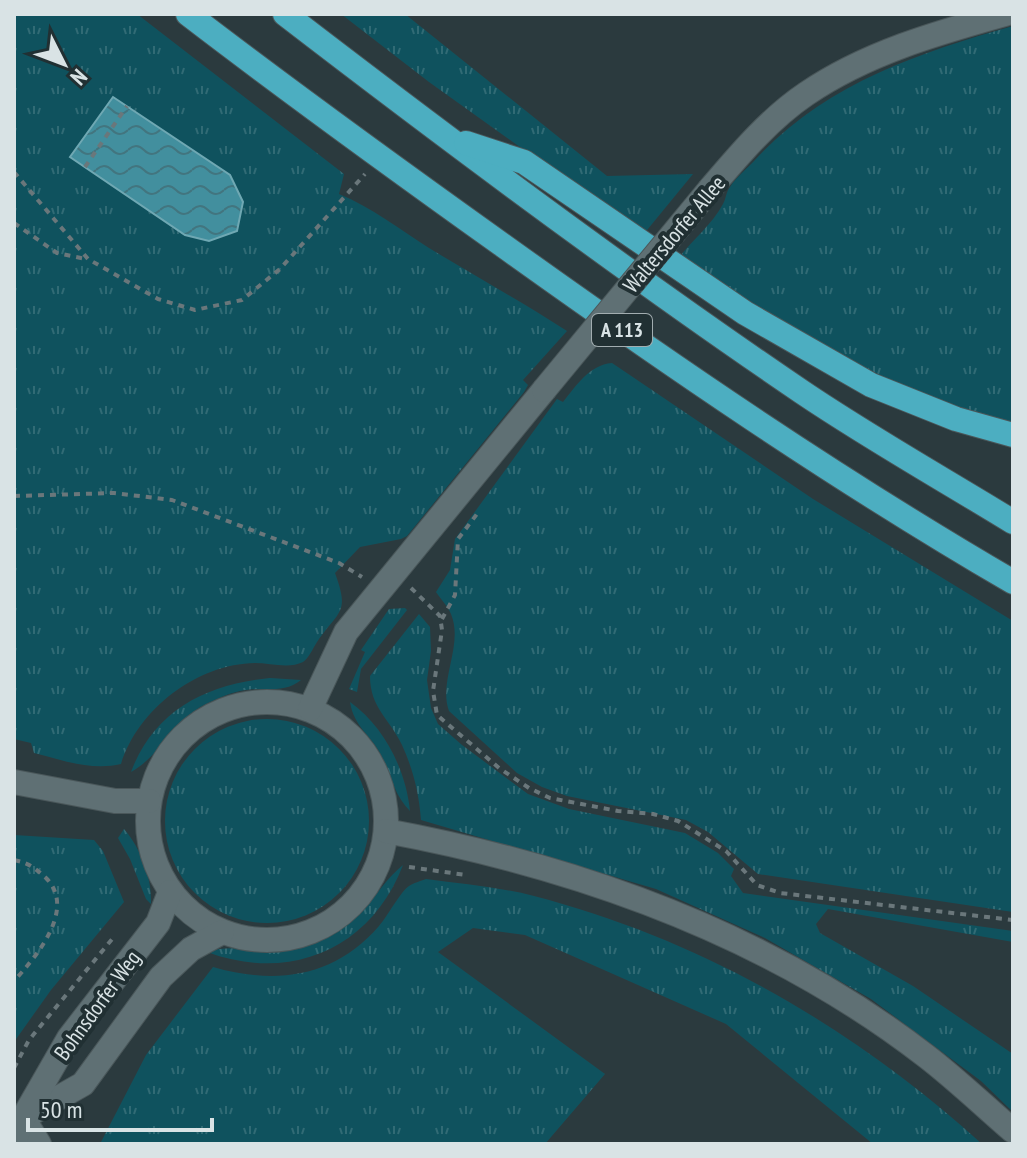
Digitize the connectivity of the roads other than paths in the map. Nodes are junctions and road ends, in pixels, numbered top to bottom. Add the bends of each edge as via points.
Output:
1 (188, 14) edge
2 (285, 14) edge
3 (1005, 14) edge
4 (441, 134) junction
5 (1013, 435) edge
6 (1013, 522) edge
7 (1013, 582) edge
8 (310, 709) junction
9 (14, 782) edge
10 (149, 801) junction
11 (386, 831) junction
12 (170, 892) junction
13 (222, 932) junction
14 (19, 1116) edge
15 (1013, 1131) edge
16 (14, 1143) edge
17 (39, 1144) edge

1 - 7 highway, A 113 via 644,345
2 - 4 highway, A 113
3 - 8 street, Waltersdorfer Allee, bridge via 881,54 807,93 763,130 346,632
4 - 5 highway via 524,162 745,313 871,385
4 - 6 highway, A 113 via 805,394
8 - 10 street via 258,701 207,717 169,753
8 - 11 street via 353,737 369,757 386,805
9 - 10 street via 115,801
10 - 12 street via 150,849
11 - 13 street via 371,880 339,917 318,930 270,941
11 - 15 street via 554,870 732,937 876,1021 925,1055
12 - 13 street via 202,922
12 - 14 street, Bohnsdorfer Weg via 158,923 69,1038
13 - 14 street, Bohnsdorfer Weg via 191,949 161,977 83,1084
14 - 16 street
14 - 17 street

